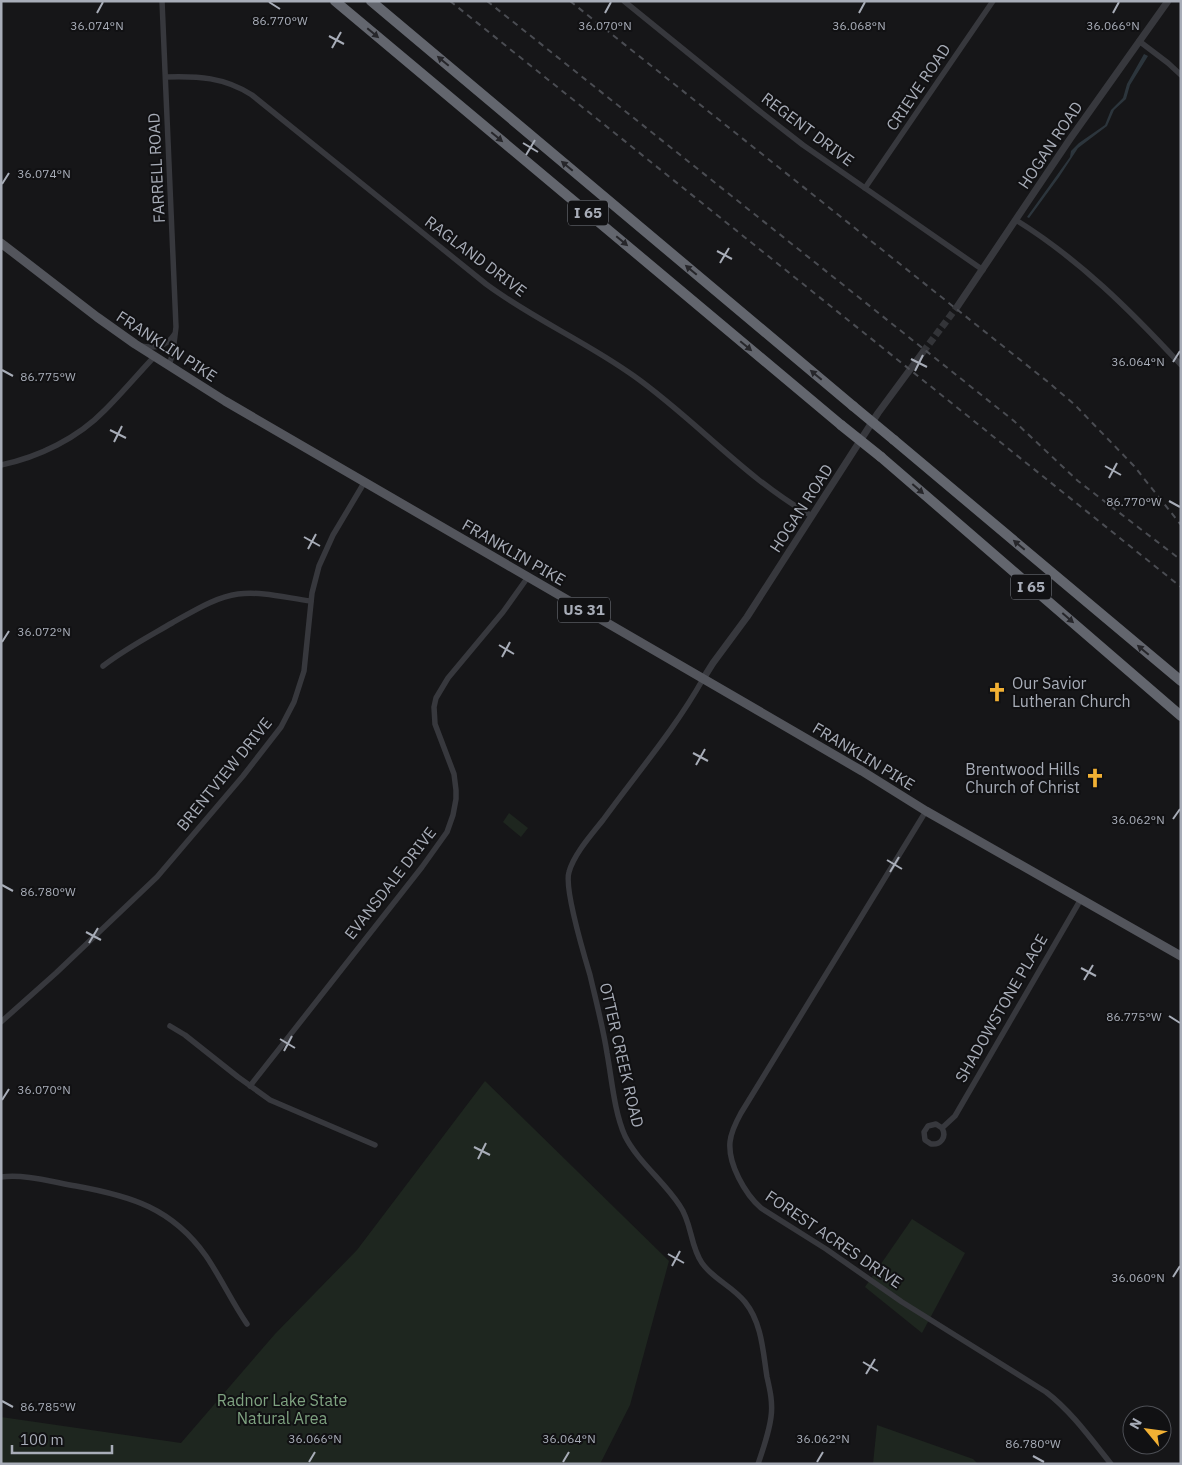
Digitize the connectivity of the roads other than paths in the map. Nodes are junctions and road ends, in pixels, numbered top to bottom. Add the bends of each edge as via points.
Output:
1 (162, 1) edge
2 (335, 1) edge
3 (371, 1) edge
4 (624, 1) edge
5 (993, 1) edge
6 (1168, 1) edge
7 (1139, 41) junction
8 (1181, 75) edge
9 (166, 77) junction
10 (865, 188) junction
11 (1016, 220) junction
12 (1, 243) edge
13 (983, 270) junction
14 (957, 307) tunnel mouth
15 (176, 333) junction
16 (135, 344) junction
17 (923, 352) tunnel mouth
18 (154, 357) junction
19 (1181, 365) edge
20 (169, 366) junction
21 (1, 464) edge
22 (364, 483) junction
23 (812, 516) junction
24 (528, 578) junction
25 (311, 601) junction
26 (103, 666) dead end
27 (703, 679) junction
28 (1181, 681) edge
29 (1181, 716) edge
30 (926, 811) junction
31 (1081, 898) junction
32 (1181, 956) edge
33 (1, 1022) edge
34 (170, 1026) dead end
35 (250, 1086) junction
36 (942, 1128) dead end
37 (375, 1145) dead end
38 (1, 1177) edge
39 (247, 1324) dead end
40 (758, 1464) edge
41 (1111, 1464) edge

1 - 9 street, FARRELL ROAD
2 -> 29 highway, I 65, bridge via 881,457
28 -> 3 highway, I 65, bridge
4 - 10 street, REGENT DRIVE via 782,129
5 - 10 street, CRIEVE ROAD
6 - 7 street, HOGAN ROAD
7 - 8 street
7 - 11 street, HOGAN ROAD
9 - 15 street, FARRELL ROAD
9 - 23 street, RAGLAND DRIVE via 192,76 216,80 252,95 486,284 634,376 762,483
10 - 13 street, REGENT DRIVE
11 - 13 street, HOGAN ROAD
11 - 19 street via 1092,276
12 - 16 main road, FRANKLIN PIKE / US 31
13 - 14 street, HOGAN ROAD
15 - 16 street via 168,342 156,347
15 - 20 street, FARRELL ROAD
16 - 18 main road, FRANKLIN PIKE / US 31
17 - 23 street, HOGAN ROAD via 878,413
18 - 20 main road, FRANKLIN PIKE / US 31
18 - 21 street via 105,410 80,431 28,458
20 - 22 main road, FRANKLIN PIKE / US 31
22 - 24 main road, FRANKLIN PIKE / US 31
22 - 25 street, BRENTVIEW DRIVE via 325,550
23 - 27 street, HOGAN ROAD
24 - 27 main road, FRANKLIN PIKE / US 31
24 - 35 street, EVANSDALE DRIVE via 448,678 435,703 435,724 452,766 456,790 453,816 445,836
25 - 26 street via 254,594 227,596 182,617
25 - 33 street, BRENTVIEW DRIVE via 302,680 290,711 273,739 157,877
27 - 30 main road, FRANKLIN PIKE / US 31
27 - 40 street, OTTER CREEK ROAD via 676,723 578,854 569,870 568,880 624,1132 683,1210 702,1263 740,1296 758,1328 772,1409
30 - 31 main road, FRANKLIN PIKE / US 31
30 - 41 street, FOREST ACRES DRIVE via 740,1113 731,1137 732,1160 744,1187 761,1208 1046,1392 1068,1412
31 - 32 main road, FRANKLIN PIKE / US 31
31 - 36 street, SHADOWSTONE PLACE via 955,1116
34 - 35 street
35 - 37 street via 278,1104
38 - 39 street via 27,1178 103,1192 145,1205 166,1216 197,1244

